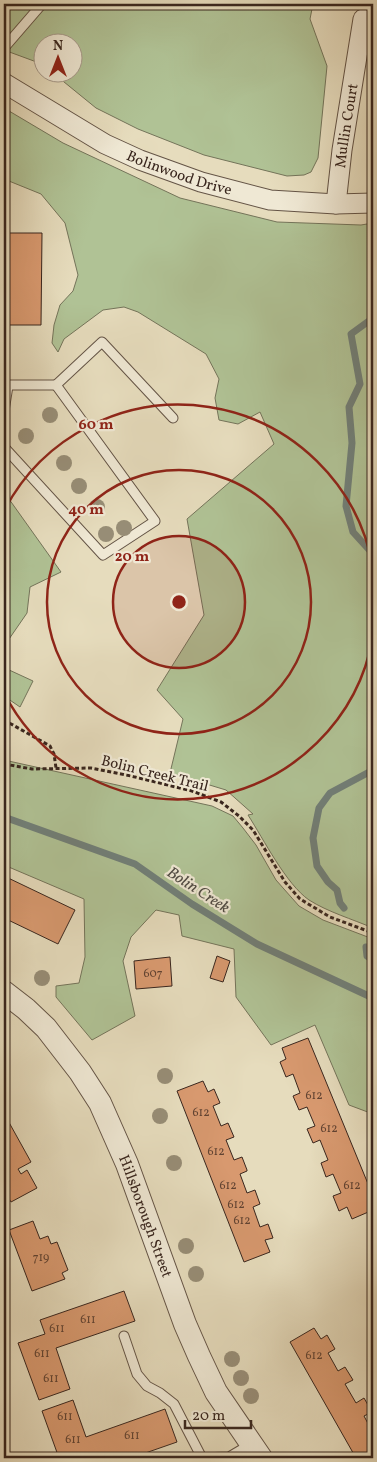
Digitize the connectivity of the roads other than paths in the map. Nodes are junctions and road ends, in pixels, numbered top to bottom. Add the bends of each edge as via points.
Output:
1 (42, 4) edge
2 (363, 19) dead end
3 (4, 48) edge
4 (4, 83) edge
5 (373, 203) edge
6 (336, 204) junction
7 (56, 384) junction
8 (6, 386) edge
9 (4, 411) edge
10 (173, 418) dead end
11 (4, 447) edge
12 (4, 992) edge
13 (124, 1336) dead end
14 (256, 1451) edge
15 (229, 1457) edge
16 (201, 1458) edge

1 - 3 lane
2 - 6 street, Mullin Court
4 - 6 street, Bolinwood Drive via 105,144 140,160 201,182 270,200
5 - 6 street, Bolinwood Drive
7 - 8 lane
7 - 10 lane via 102,342
7 - 11 lane via 155,521 102,555
8 - 9 lane
12 - 14 street, Hillsborough Street via 46,1028 100,1103 127,1164 199,1356 216,1392
13 - 16 lane via 137,1374 147,1386 174,1404
14 - 15 lane
15 - 16 lane

